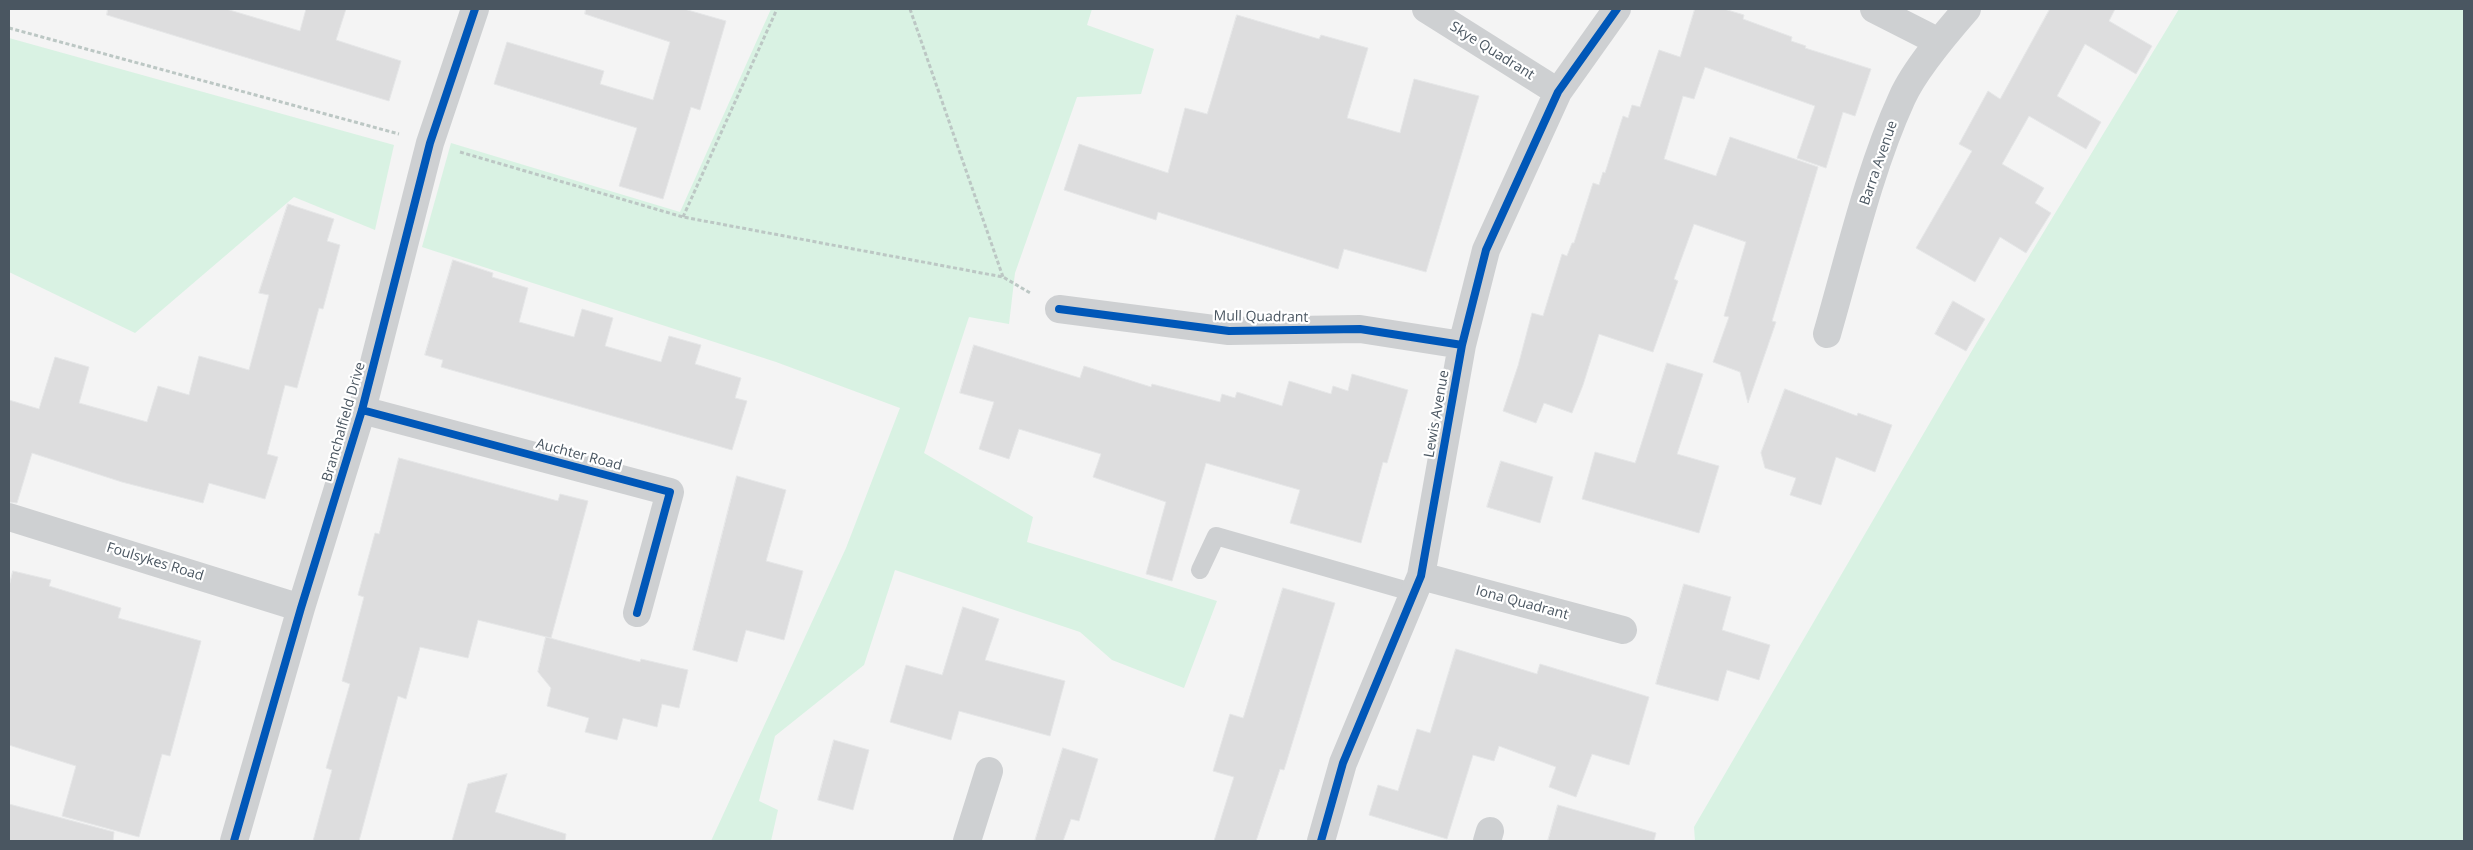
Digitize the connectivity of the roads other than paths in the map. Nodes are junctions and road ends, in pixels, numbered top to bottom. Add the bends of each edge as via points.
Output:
1 (475, 9) edge
2 (1426, 9) edge
3 (1617, 9) edge
4 (1874, 9) edge
5 (1967, 9) edge
6 (1939, 42) junction
7 (1558, 92) junction
8 (1059, 310) road end
9 (1826, 334) dead end
10 (1462, 345) junction
11 (362, 410) junction
12 (9, 517) edge
13 (1200, 570) dead end
14 (1418, 584) junction
15 (301, 608) junction
16 (637, 613) dead end
17 (1623, 630) dead end
18 (989, 771) dead end
19 (234, 841) edge
20 (967, 841) edge
21 (1321, 841) edge

1 - 11 street, Branchalfield Drive via 430,143
2 - 7 street, Skye Quadrant
3 - 7 street, Lewis Avenue
4 - 6 street
5 - 6 street, Barra Avenue
6 - 9 street, Barra Avenue via 1902,97 1876,169
7 - 10 street, Lewis Avenue via 1486,250
8 - 10 street, Mull Quadrant via 1229,332 1360,329
10 - 14 street, Lewis Avenue
11 - 15 street, Branchalfield Drive
11 - 16 street, Auchter Road via 670,492
12 - 15 street, Foulsykes Road
13 - 14 lane via 1216,536
14 - 17 street, Iona Quadrant
14 - 21 street, Lewis Avenue via 1343,763
15 - 19 street, Branchalfield Drive
18 - 20 street

